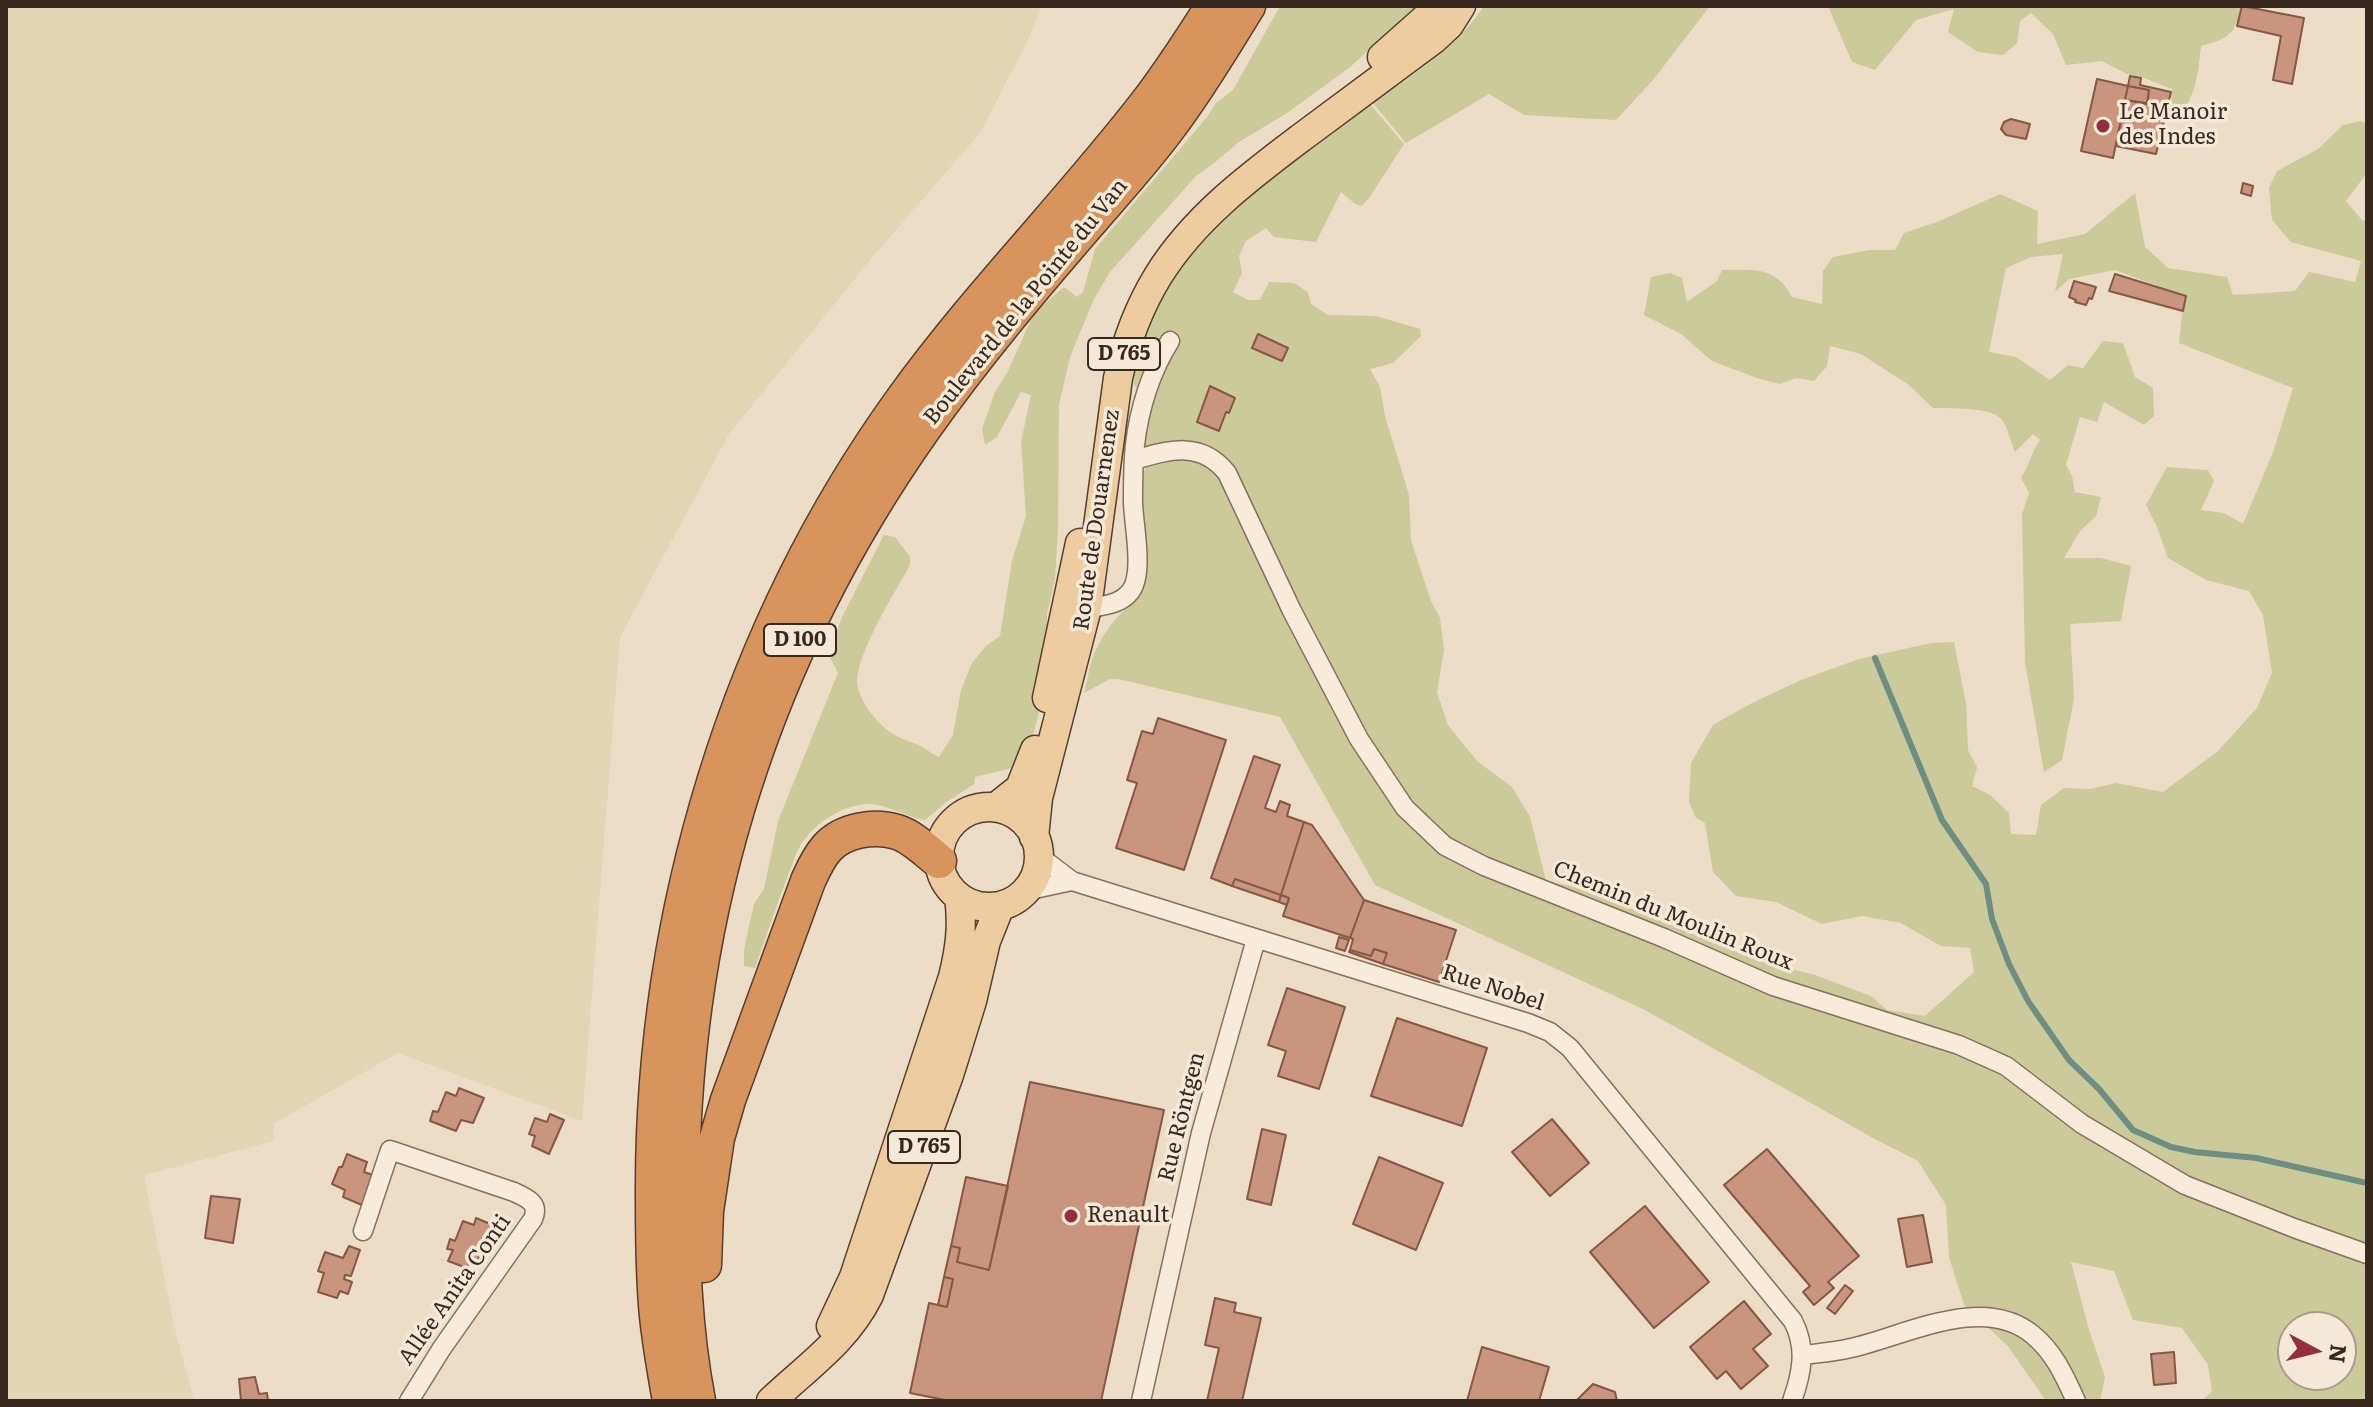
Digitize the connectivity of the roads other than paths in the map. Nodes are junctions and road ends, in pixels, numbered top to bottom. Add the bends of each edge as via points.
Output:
1 (1213, 6) edge
2 (1248, 6) edge
3 (1452, 7) edge
4 (1170, 341) dead end
5 (1134, 460) junction
6 (1087, 608) junction
7 (1062, 626) junction
8 (996, 807) junction
9 (1036, 846) junction
10 (939, 861) junction
11 (1072, 881) junction
12 (1025, 891) junction
13 (959, 897) junction
14 (1000, 906) junction
15 (1256, 939) junction
16 (363, 1231) dead end
17 (2367, 1254) edge
18 (1803, 1355) junction
19 (808, 1366) junction
20 (409, 1401) edge
21 (670, 1401) edge
22 (698, 1401) edge
23 (713, 1401) edge
24 (771, 1401) edge
25 (1141, 1401) edge
26 (1792, 1401) edge
27 (2076, 1401) edge

1 - 21 highway, Boulevard de la Pointe du Van / D 100 via 1146,104 902,400 807,558 737,716 684,896 658,1056 654,1264
2 - 22 highway, Boulevard de la Pointe du Van / D 100 via 1171,125 971,364 880,492 826,586 761,733 722,859 690,1027 682,1243
3 - 6 main road, Route de Douarnenez / D 765 via 1449,25 1434,39 1219,203 1159,275 1133,327 1118,378
3 - 7 main road, Route de Douarnenez / D 765 via 1427,17 1227,174 1181,218 1149,260 1106,355 1081,536
4 - 5 street via 1143,404
5 - 6 street via 1134,585 1112,604
5 - 17 street, Chemin du Moulin Roux via 1178,450 1205,454 1227,473 1359,739 1405,808 1445,846 1773,986 1985,1055 2082,1124 2185,1185
6 - 7 street
6 - 9 main road, Route de Douarnenez / D 765 via 1038,798
7 - 8 main road, Route de Douarnenez / D 765 via 1030,766 1020,788
8 - 9 main road via 1025,823
8 - 10 main road via 981,807 955,820 945,832
9 - 11 street, Rue Nobel
9 - 12 main road via 1037,869
10 - 13 main road via 945,881
10 - 23 highway via 898,833 870,829 847,834 826,849 808,881 717,1138 704,1252
11 - 12 street, Rue Nobel
11 - 15 street, Rue Nobel
12 - 14 main road
13 - 14 main road via 972,904
13 - 19 main road, D 765 via 961,947 949,990 852,1284
14 - 19 main road, D 765 via 949,1075 869,1295 843,1336
15 - 18 street, Rue Nobel via 1528,1023 1559,1038 1793,1321
15 - 25 street, Rue Röntgen via 1201,1133
16 - 20 street, Allée Anita Conti via 390,1150 514,1192 534,1204 533,1219
18 - 26 street
18 - 27 street via 1850,1349 1958,1318 1985,1317 2033,1334 2058,1363
19 - 24 main road, D 765

